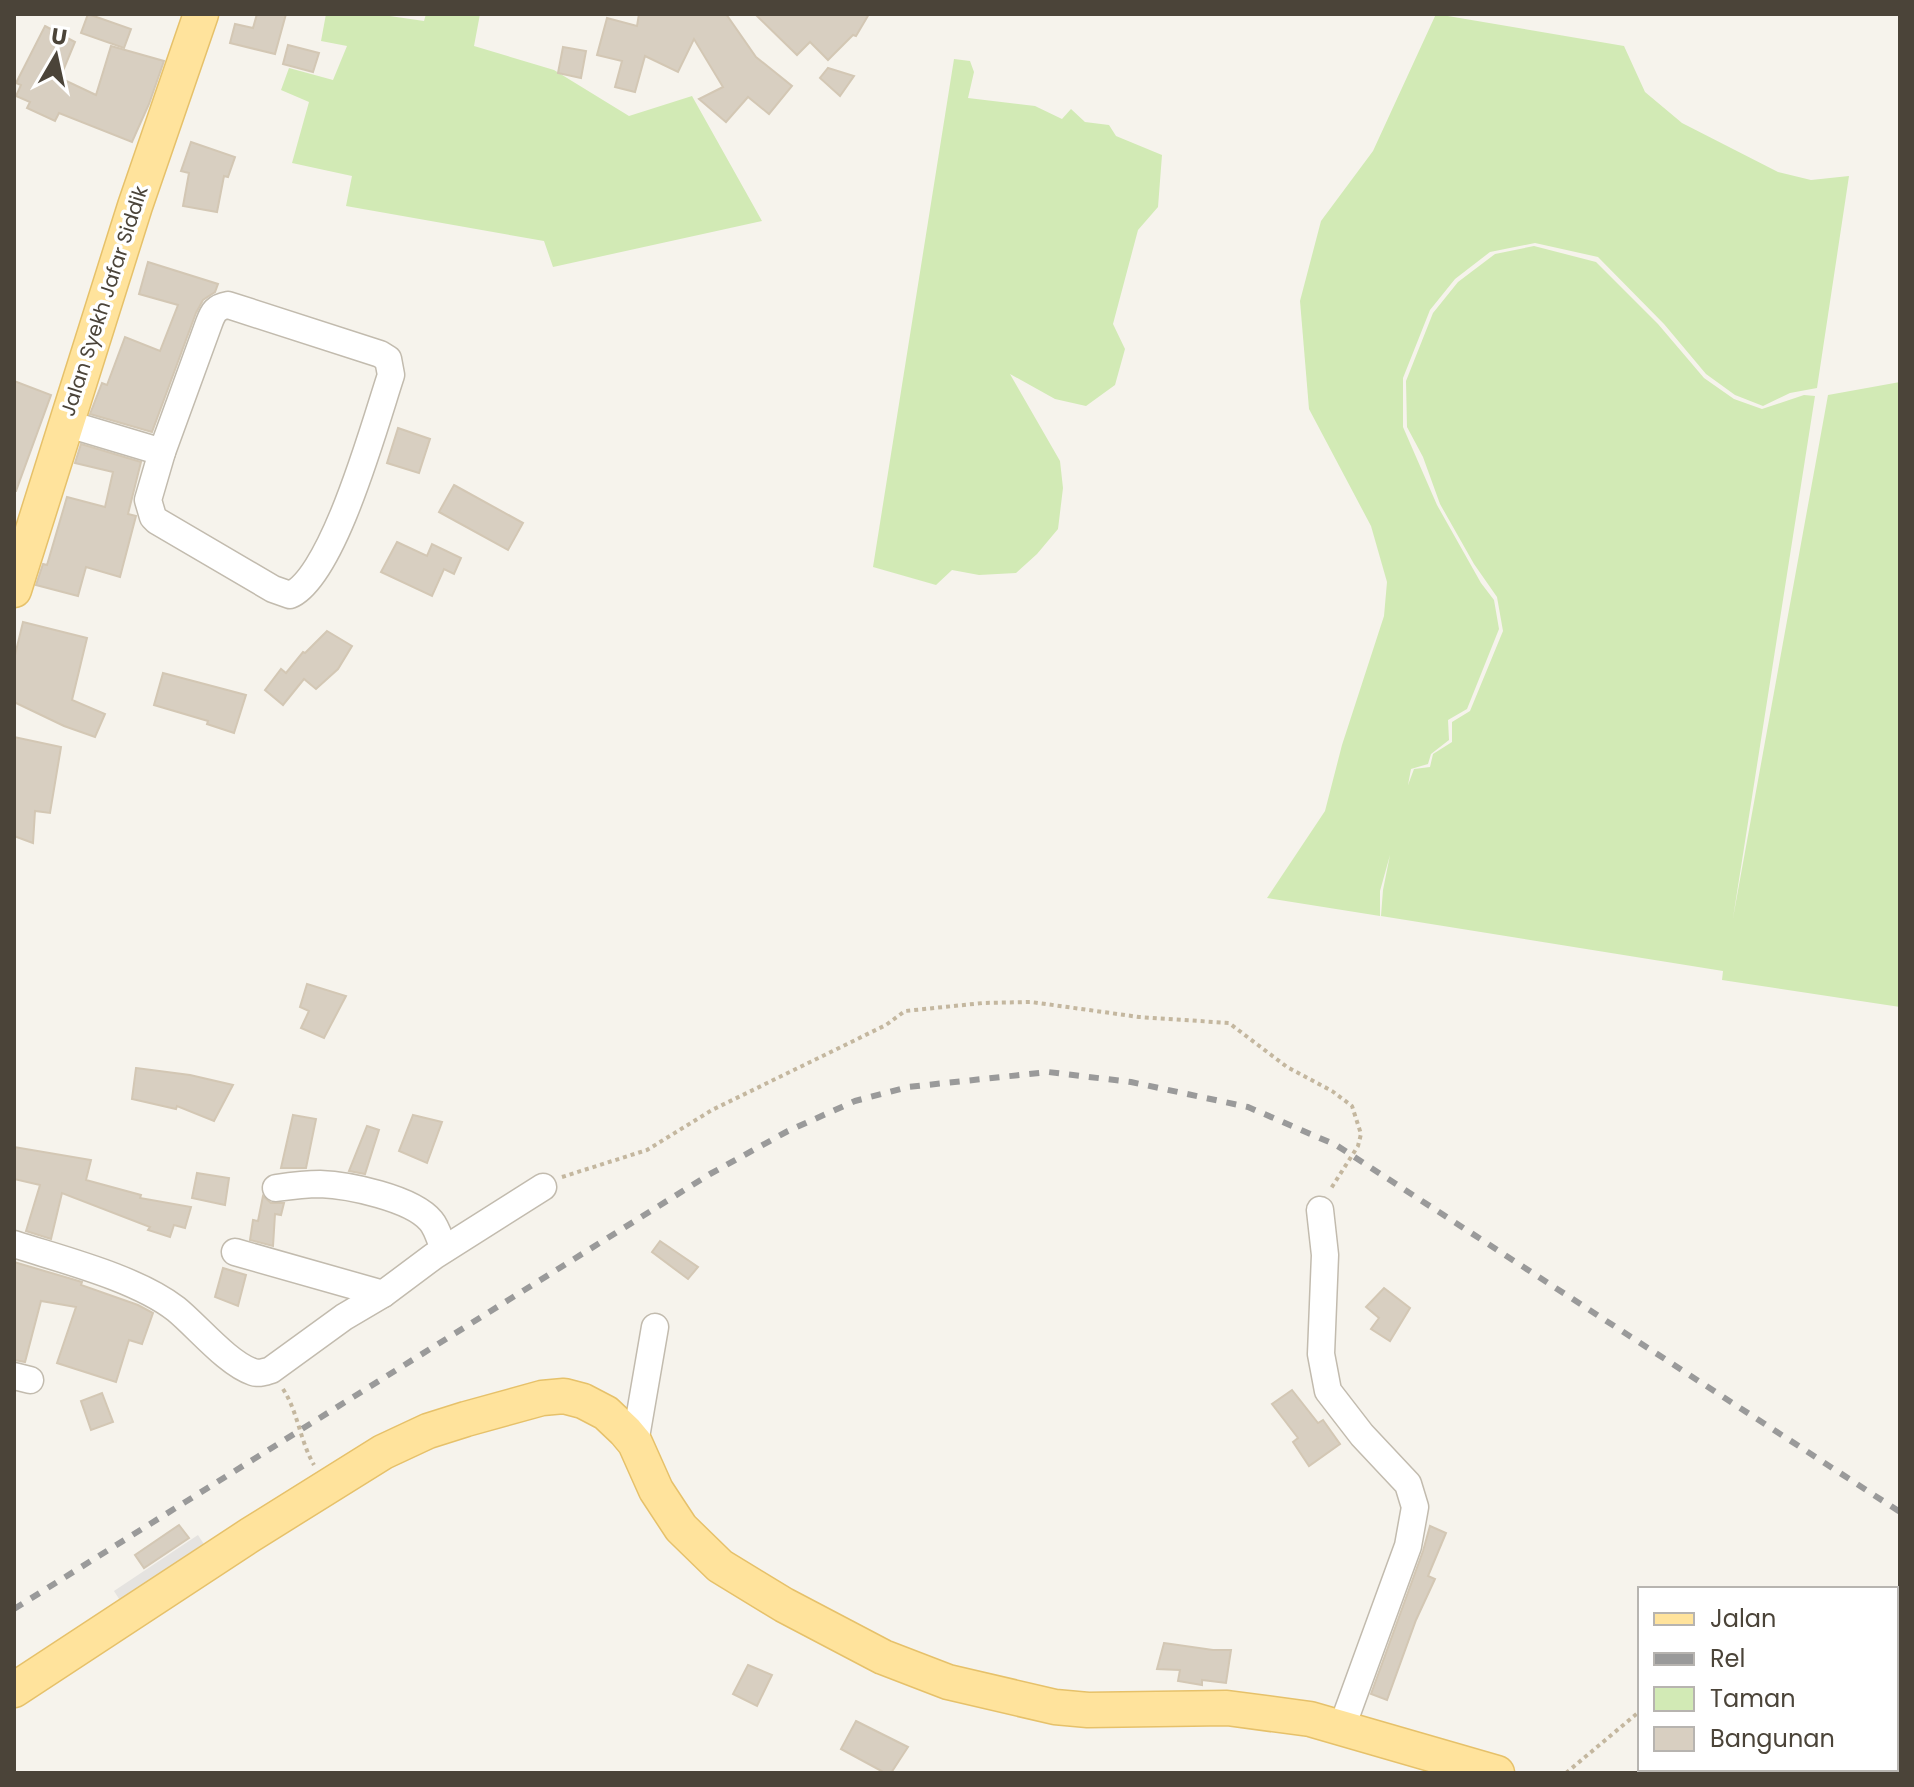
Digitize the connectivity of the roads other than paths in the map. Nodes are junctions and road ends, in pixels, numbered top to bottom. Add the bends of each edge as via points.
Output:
1 (201, 14) edge
2 (65, 423) junction
3 (162, 452) junction
4 (14, 590) edge
5 (543, 1187) road end
6 (276, 1188) dead end
7 (1320, 1210) road end
8 (14, 1244) edge
9 (444, 1249) junction
10 (235, 1252) dead end
11 (383, 1294) junction
12 (655, 1327) dead end
13 (635, 1443) junction
14 (14, 1690) edge
15 (1342, 1727) junction
16 (1497, 1773) edge

1 - 2 main road, Jalan Syekh Jafar Siddik
2 - 3 street
2 - 4 main road, Jalan Syekh Jafar Siddik
3 - 3 street via 148,500 153,517 273,589 295,593 346,512 391,375 388,359 220,306
5 - 9 street
6 - 9 street via 340,1186 402,1203 429,1219
7 - 15 street via 1325,1255 1321,1354 1328,1391 1408,1484 1415,1507 1408,1546
8 - 11 street via 159,1298 222,1351 258,1373 271,1370
9 - 11 street
10 - 11 street
12 - 13 street
13 - 14 main road via 606,1413 564,1396 428,1431 383,1452
13 - 15 main road via 681,1528 720,1566 883,1657 948,1682 1055,1707 1227,1708
15 - 16 main road

